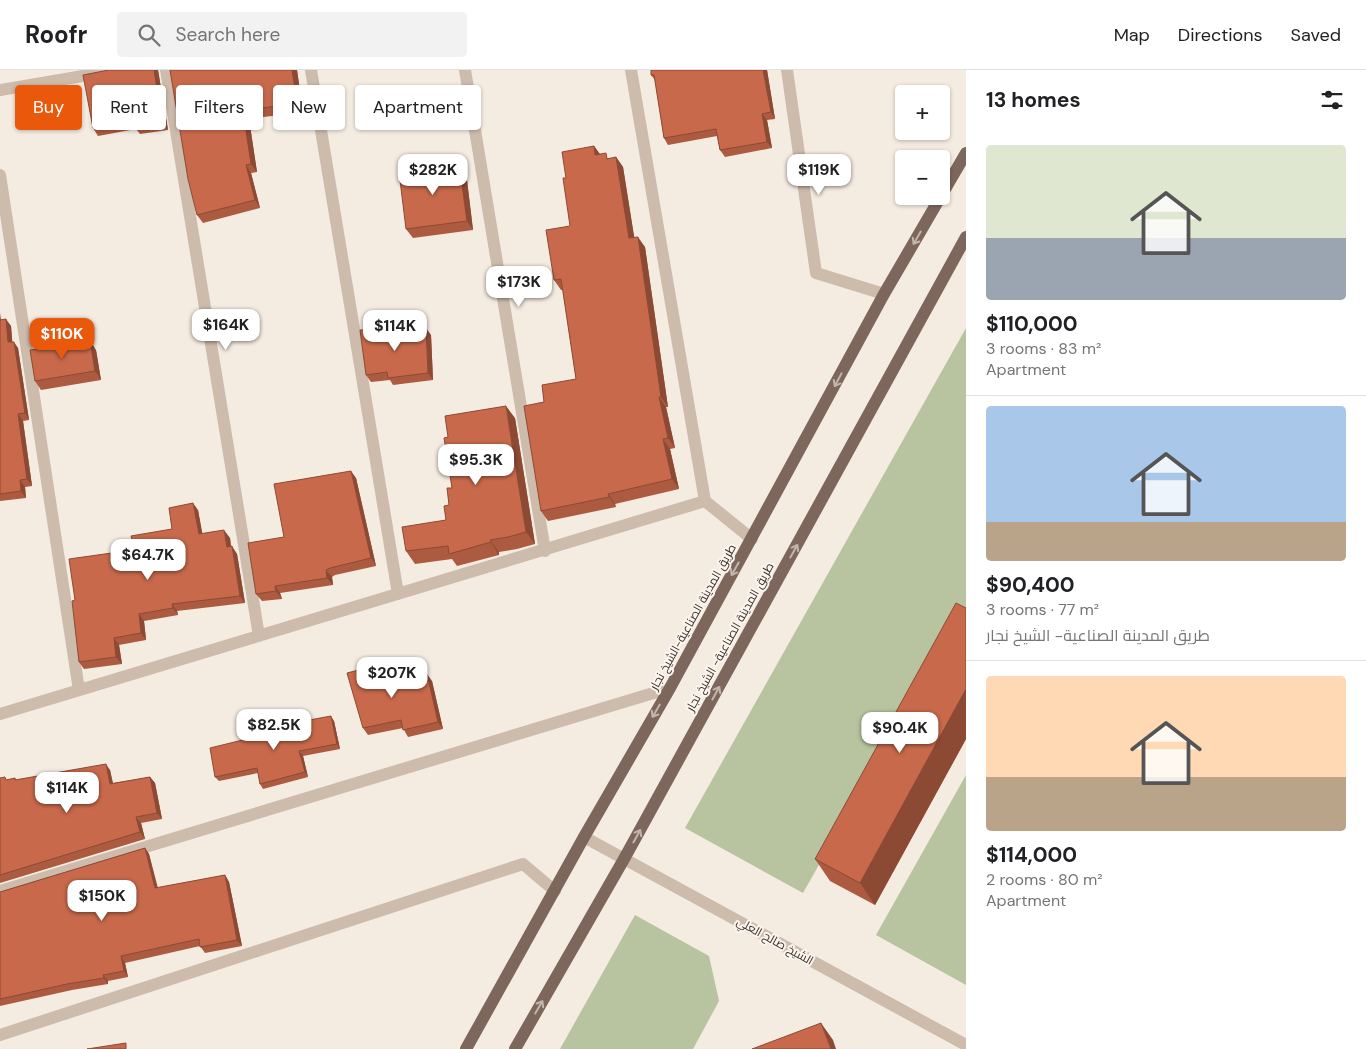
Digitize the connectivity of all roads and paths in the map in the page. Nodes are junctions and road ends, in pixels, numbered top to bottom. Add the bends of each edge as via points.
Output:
1 (118, 70) edge
2 (166, 70) edge
3 (311, 70) edge
4 (465, 70) edge
5 (631, 70) edge
6 (787, 70) edge
7 (0, 90) edge
8 (966, 153) edge
9 (0, 175) edge
10 (950, 181) edge
11 (936, 205) edge
12 (966, 237) edge
13 (884, 294) junction
14 (705, 502) junction
15 (752, 539) junction
16 (546, 551) junction
17 (398, 594) junction
18 (259, 636) junction
19 (670, 688) junction
20 (79, 690) junction
21 (0, 714) edge
22 (584, 837) junction
23 (624, 859) junction
24 (555, 891) junction
25 (0, 892) edge
26 (0, 1034) edge
27 (966, 1045) edge
28 (466, 1049) edge
29 (515, 1049) edge

1 - 7 street
2 - 18 street
3 - 17 street
4 - 16 street
5 - 14 street
6 - 13 street via 816,273
8 - 10 main road, طريق المدينة الصناعية-الشيخ نجار
9 - 20 street
11 -> 13 main road, طريق المدينة الصناعية-الشيخ نجار
23 -> 12 main road, طريق المدينة الصناعية- الشيخ نجار
13 -> 15 main road, طريق المدينة الصناعية-الشيخ نجار
14 - 15 street
14 - 16 street
15 -> 19 main road, طريق المدينة الصناعية-الشيخ نجار
16 - 17 street
17 - 18 street
18 - 20 street
19 -> 22 main road, طريق المدينة الصناعية-الشيخ نجار
19 - 25 street
20 - 21 street
22 - 23 street, الشيخ صالح العلي
22 - 24 main road, طريق المدينة الصناعية-الشيخ نجار
23 - 27 street, الشيخ صالح العلي
29 -> 23 main road, طريق المدينة الصناعية- الشيخ نجار
24 - 26 street via 523,864
24 - 28 main road, طريق المدينة الصناعية-الشيخ نجار

